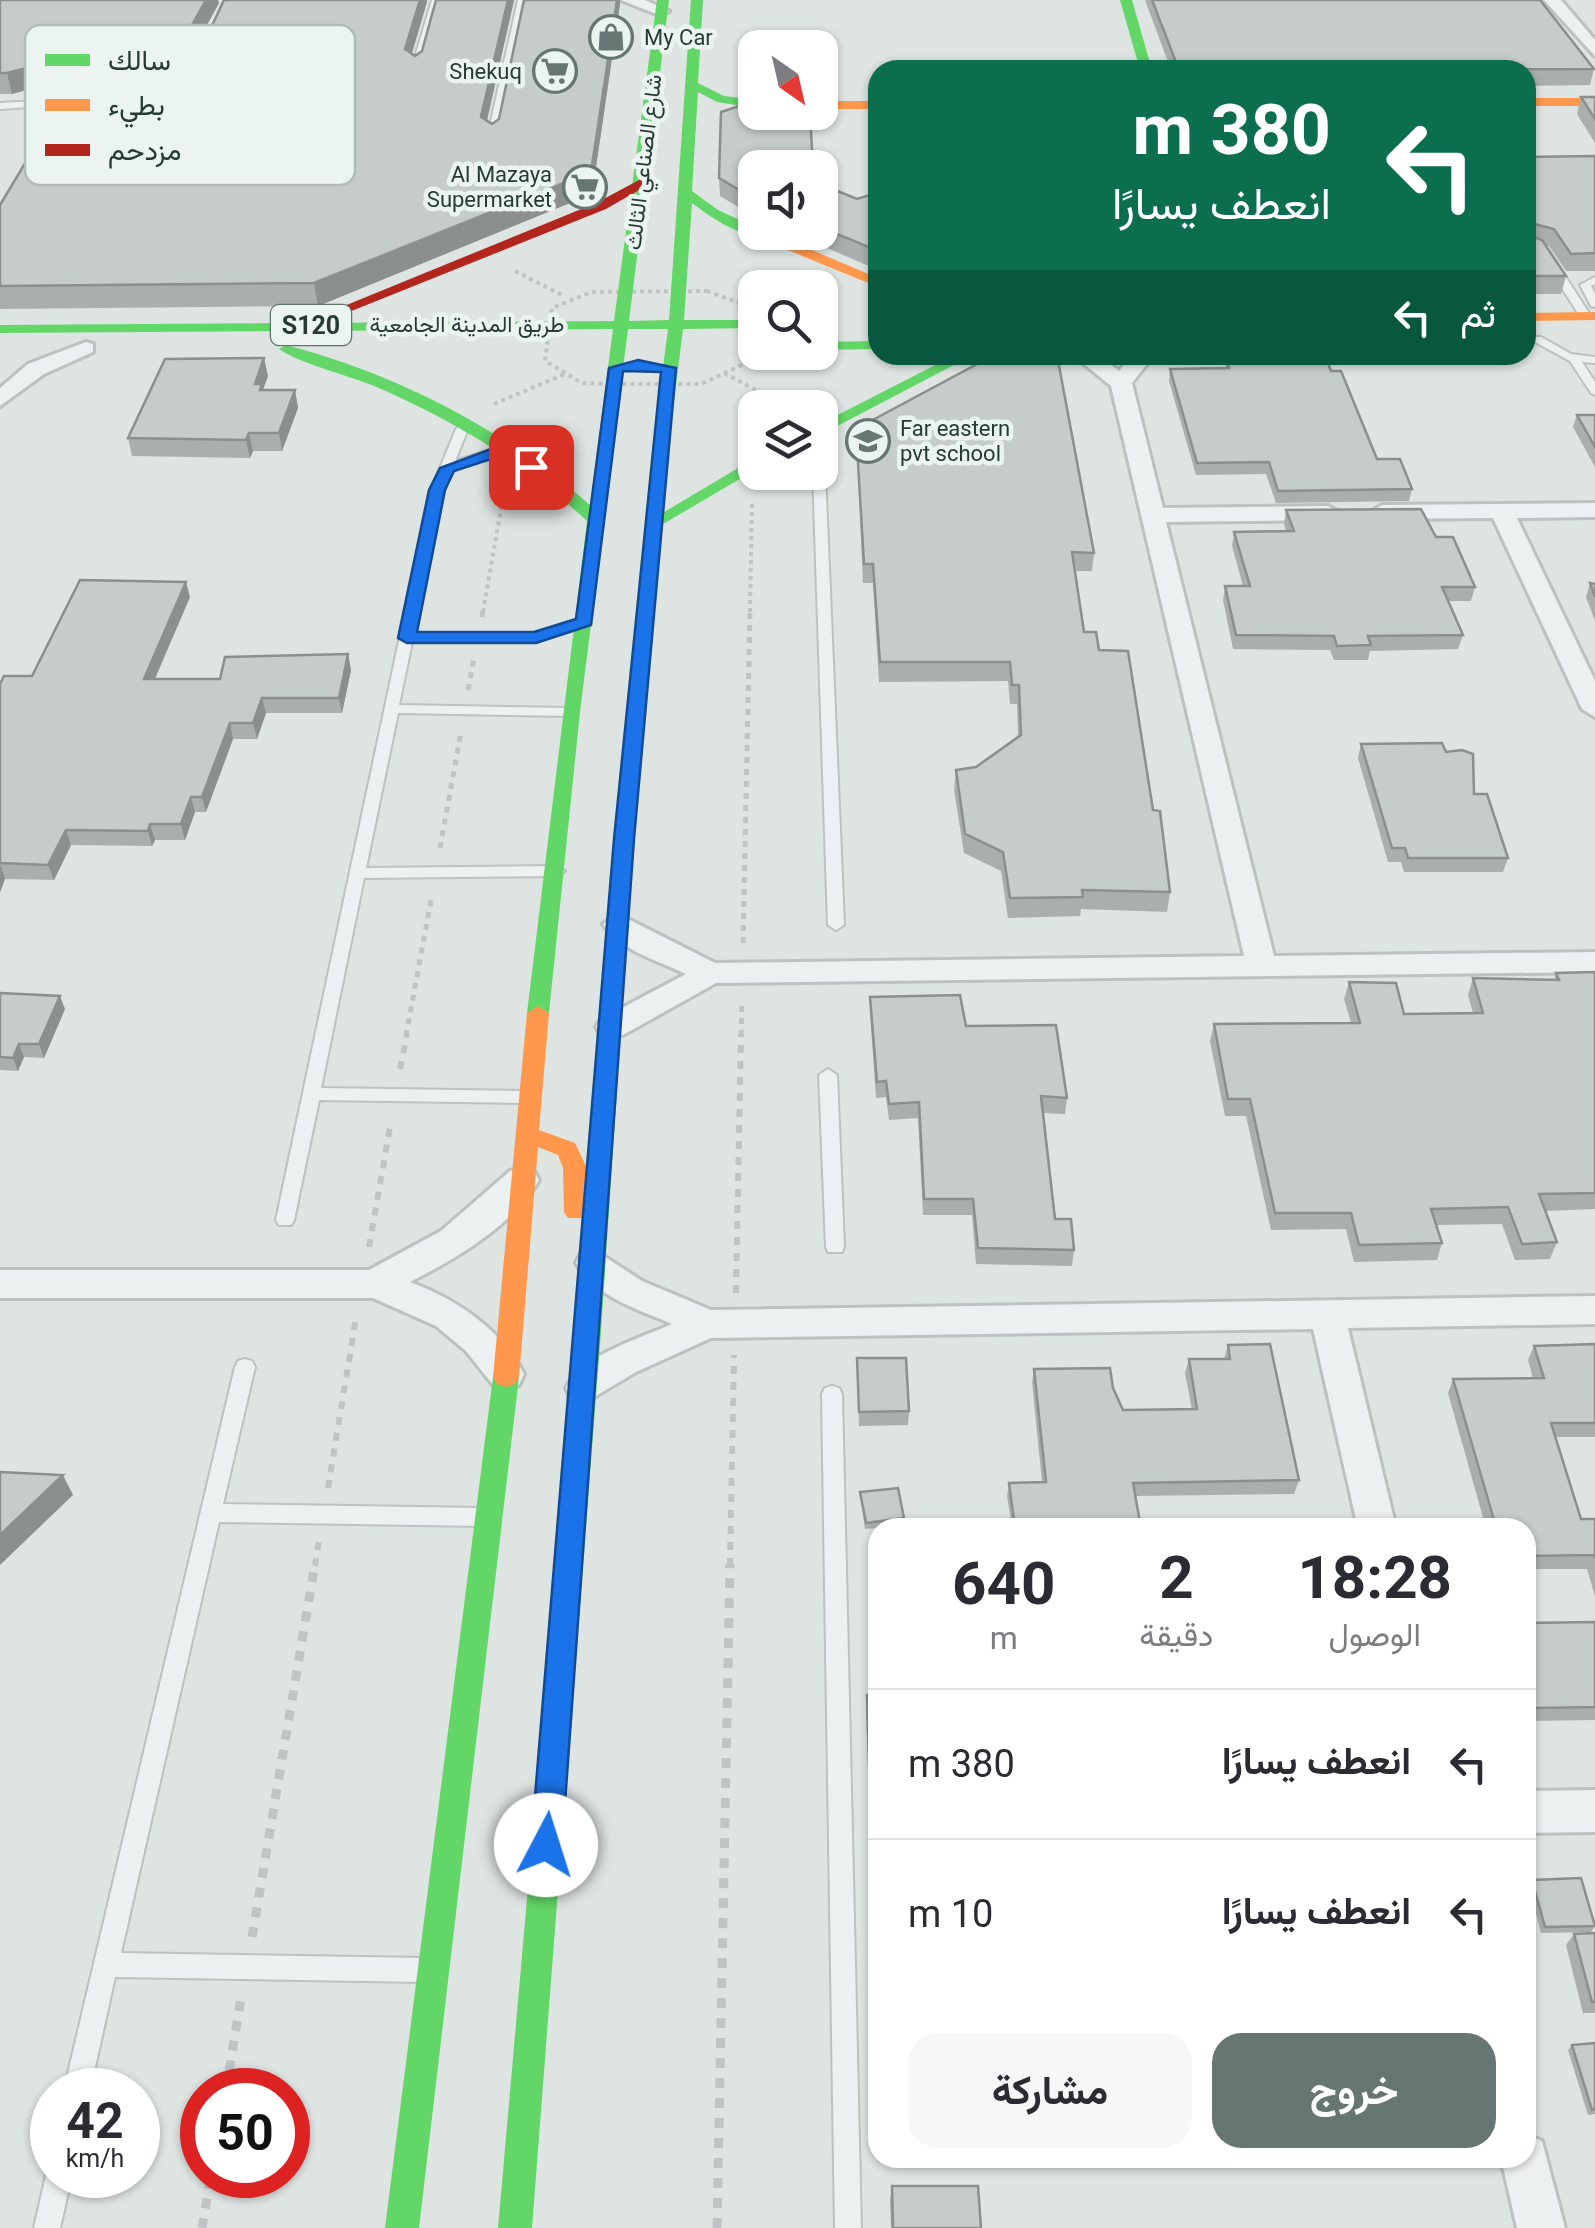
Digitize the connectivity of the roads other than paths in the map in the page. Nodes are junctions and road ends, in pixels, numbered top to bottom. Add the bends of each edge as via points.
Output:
1 (436, 0) edge
2 (522, 0) edge
3 (629, 0) edge
4 (697, 0) edge
5 (1126, 0) edge
6 (1552, 0) edge
7 (662, 6) edge
8 (1595, 51) edge
9 (1143, 60) edge
10 (416, 70) edge
11 (694, 86) junction
12 (738, 102) edge
13 (1536, 102) edge
14 (1595, 102) edge
15 (838, 105) edge
16 (868, 105) edge
17 (0, 106) edge
18 (25, 106) edge
19 (738, 111) edge
20 (691, 126) junction
21 (492, 139) edge
22 (641, 183) junction
23 (687, 193) junction
24 (738, 224) edge
25 (1536, 249) edge
26 (798, 250) edge
27 (868, 280) edge
28 (1595, 280) edge
29 (570, 311) junction
30 (624, 312) junction
31 (1592, 312) edge
32 (677, 313) junction
33 (1536, 316) edge
34 (725, 324) junction
35 (738, 324) edge
36 (838, 324) edge
37 (868, 324) edge
38 (290, 325) junction
39 (0, 328) edge
40 (1595, 338) edge
41 (1536, 339) edge
42 (1536, 341) edge
43 (868, 345) edge
44 (718, 346) junction
45 (738, 346) edge
46 (838, 346) edge
47 (86, 348) junction
48 (286, 348) junction
49 (566, 348) junction
50 (0, 349) edge
51 (1574, 358) junction
52 (644, 360) junction
53 (1595, 360) edge
54 (947, 365) edge
55 (1097, 365) edge
56 (1135, 365) edge
57 (0, 380) edge
58 (1121, 383) junction
59 (1595, 390) edge
60 (1, 398) edge
61 (838, 421) edge
62 (468, 428) junction
63 (502, 450) junction
64 (448, 468) junction
65 (738, 473) edge
66 (820, 490) edge
67 (1595, 510) edge
68 (1502, 511) junction
69 (1152, 515) junction
70 (596, 520) junction
71 (652, 524) junction
72 (585, 622) junction
73 (407, 638) junction
74 (392, 708) junction
75 (1595, 709) edge
76 (571, 712) junction
77 (557, 872) junction
78 (357, 873) junction
79 (618, 924) junction
80 (836, 925) dead end
81 (1595, 962) edge
82 (1260, 966) junction
83 (711, 973) junction
84 (612, 1027) junction
85 (828, 1076) dead end
86 (312, 1094) junction
87 (529, 1096) junction
88 (526, 1138) junction
89 (522, 1180) junction
90 (285, 1220) dead end
91 (835, 1247) dead end
92 (593, 1262) junction
93 (0, 1284) edge
94 (373, 1284) junction
95 (1595, 1310) edge
96 (1327, 1314) junction
97 (708, 1324) junction
98 (245, 1366) dead end
99 (506, 1374) junction
100 (584, 1388) junction
101 (832, 1394) dead end
102 (212, 1512) junction
103 (487, 1517) junction
104 (1375, 1518) edge
105 (1595, 1811) edge
106 (1536, 1812) edge
107 (105, 1964) junction
108 (430, 1970) junction
109 (83, 2068) edge
110 (1527, 2168) edge
111 (54, 2198) edge
112 (47, 2228) edge
113 (402, 2228) edge
114 (515, 2228) edge
115 (848, 2228) edge
116 (1541, 2228) edge

1 - 10 lane
2 - 21 lane
3 - 7 street
4 - 11 main road, شارع الصناعي الثالث
5 - 9 main road
6 - 8 street
7 - 22 main road, شارع الصناعي الثالث
11 - 12 main road
11 - 20 main road, شارع الصناعي الثالث
13 - 14 main road
15 - 16 main road
17 - 18 lane
19 - 20 main road
20 - 23 main road, شارع الصناعي الثالث
22 - 30 main road, شارع الصناعي الثالث
22 - 38 main road via 601,206 357,305
23 - 24 main road
23 - 32 main road, شارع الصناعي الثالث
25 - 31 lane
26 - 27 main road
28 - 31 lane via 1585,285
29 - 30 main road, طريق المدينة الجامعية / S120
29 - 38 main road, طريق المدينة الجامعية / S120
29 - 49 main road via 580,336
30 - 32 main road, طريق المدينة الجامعية / S120
30 - 52 main road, شارع الصناعي الثالث
31 - 33 main road
32 - 34 main road, طريق المدينة الجامعية / S120
32 - 52 main road, شارع الصناعي الثالث
34 - 35 main road, طريق المدينة الجامعية / S120
34 - 44 main road via 713,336
36 - 37 main road
38 - 39 main road, طريق المدينة الجامعية / S120
40 - 41 main road
42 - 51 lane
43 - 46 main road
44 - 45 main road, طريق المدينة الجامعية / S120
44 - 52 main road, طريق المدينة الجامعية / S120
47 - 48 main road, طريق المدينة الجامعية / S120
47 - 50 main road, طريق المدينة الجامعية / S120
47 - 60 street via 36,369
48 - 49 main road, طريق المدينة الجامعية / S120
48 - 62 main road via 337,363
49 - 52 main road, طريق المدينة الجامعية / S120
51 - 53 lane
51 - 59 lane
52 - 70 main road
52 - 71 main road
54 - 61 main road
55 - 58 street
56 - 58 street
57 - 60 street
58 - 69 street
62 - 63 main road
62 - 64 lane
63 - 64 lane
63 - 70 main road via 566,488
64 - 73 lane via 437,490
65 - 71 main road
66 - 80 lane
67 - 68 street
68 - 69 street
68 - 75 street
69 - 82 street
70 - 72 main road
71 - 79 main road
72 - 73 lane via 536,638
72 - 76 main road
73 - 74 lane
74 - 76 lane
74 - 78 lane
76 - 77 main road
77 - 78 lane
77 - 87 main road
78 - 86 lane
79 - 83 street
79 - 84 main road
81 - 82 street
82 - 83 street
83 - 84 street
84 - 92 main road
85 - 91 lane
86 - 87 lane
86 - 90 lane
87 - 88 main road
88 - 89 main road
88 - 92 main road via 563,1143 574,1155 576,1211
89 - 94 street via 460,1239
89 - 99 main road
92 - 97 street via 630,1291
92 - 100 main road
93 - 94 street
94 - 99 street via 452,1316
95 - 96 street
96 - 97 street
96 - 104 street
97 - 100 street via 623,1362
98 - 102 lane
99 - 103 main road
100 - 114 main road
101 - 115 lane
102 - 103 lane
102 - 107 lane
103 - 108 main road
105 - 106 street
107 - 108 lane
107 - 109 lane
108 - 113 main road
110 - 116 street
111 - 112 lane

